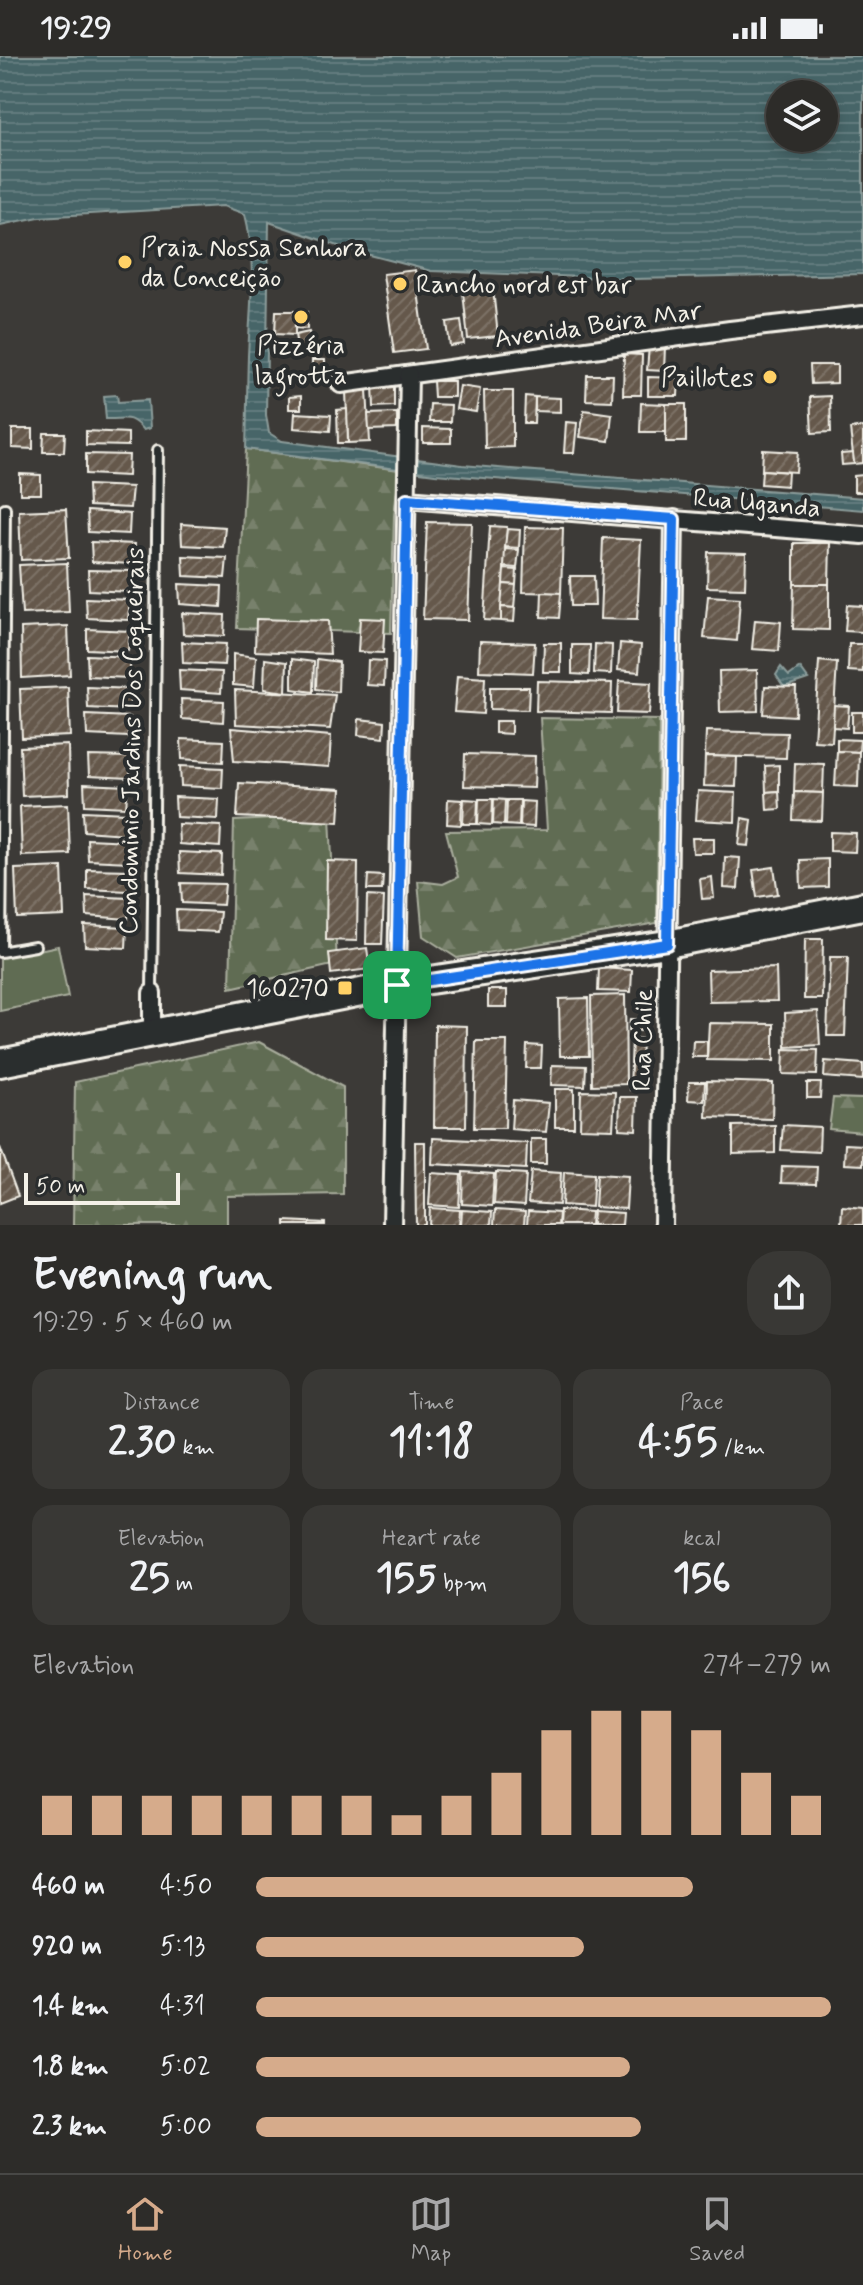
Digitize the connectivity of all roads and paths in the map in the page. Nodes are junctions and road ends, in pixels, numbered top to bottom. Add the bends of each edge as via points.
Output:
1 (863, 315) edge
2 (409, 375) junction
3 (341, 384) dead end
4 (158, 450) dead end
5 (407, 499) junction
6 (5, 508) dead end
7 (674, 519) junction
8 (863, 535) edge
9 (863, 906) edge
10 (667, 944) junction
11 (35, 946) dead end
12 (0, 952) edge
13 (397, 985) junction
14 (152, 993) joint
15 (152, 1033) junction
16 (0, 1063) edge
17 (392, 1225) edge
18 (663, 1225) edge

1 - 2 street, Avenida Beira Mar
2 - 3 street, Avenida Beira Mar
2 - 5 street
4 - 14 lane, Condominio Jardins Dos Coqueirais
5 - 7 street, Rua Uganda
5 - 13 street
6 - 12 lane
7 - 8 street, Rua Uganda
7 - 10 street, Rua Chile
9 - 10 main road
10 - 13 main road
10 - 18 street, Rua Chile
11 - 12 lane
13 - 15 main road
13 - 17 street
14 - 15 street, Condominio Jardins Dos Coqueirais
15 - 16 main road

